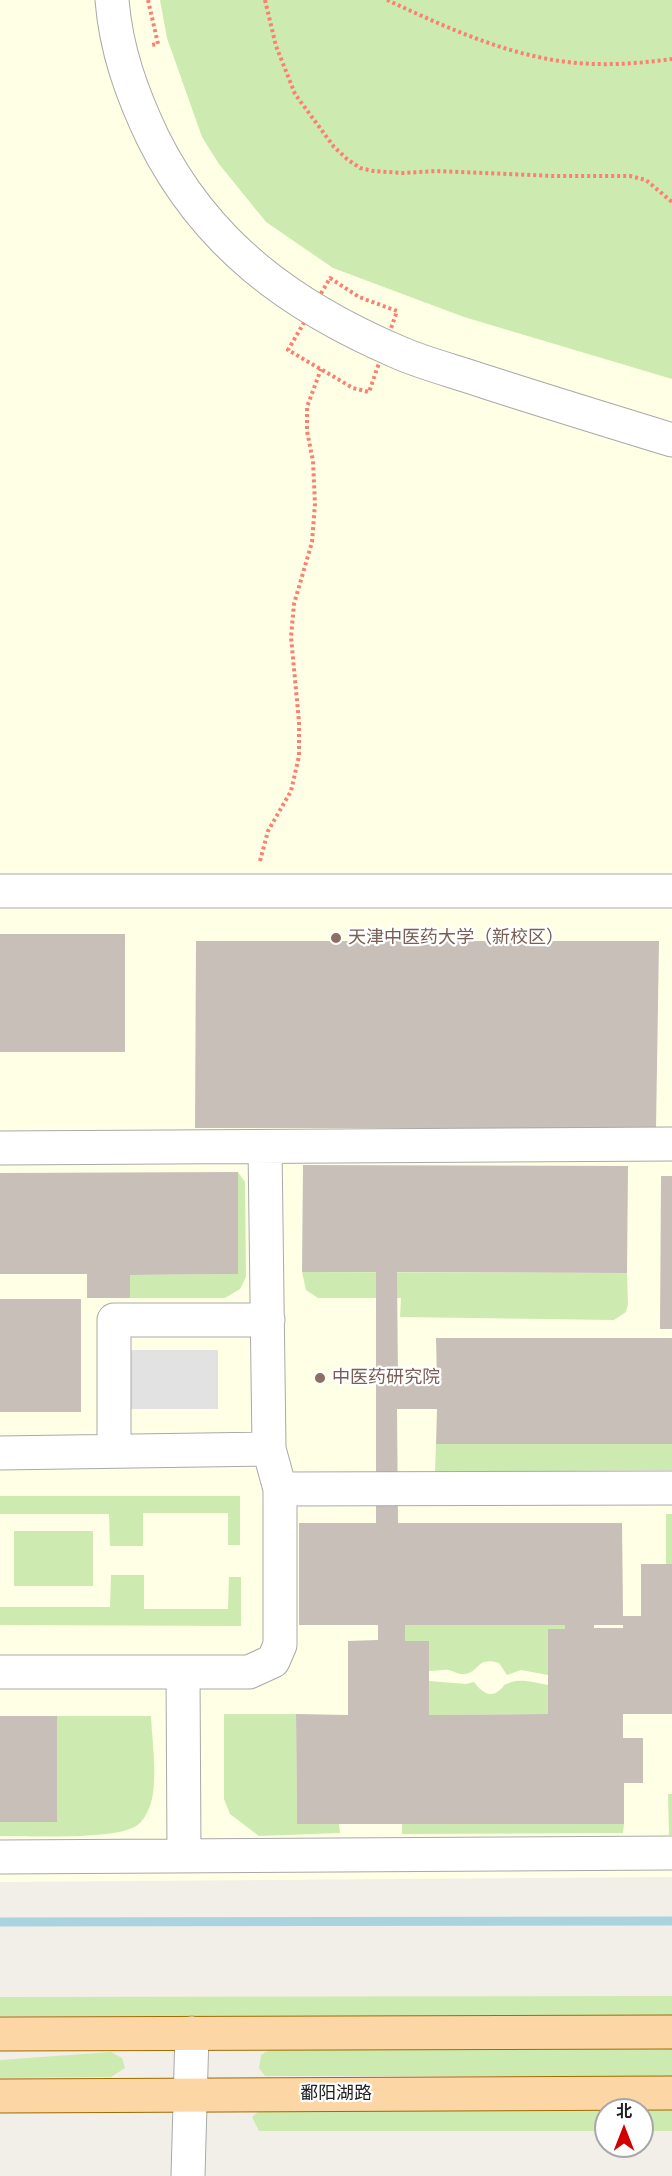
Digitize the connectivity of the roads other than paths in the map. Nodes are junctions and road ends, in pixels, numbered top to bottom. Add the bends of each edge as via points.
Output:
1 (112, 0) edge
2 (672, 440) edge
3 (0, 891) edge
4 (672, 891) edge
5 (672, 1144) edge
6 (265, 1147) junction
7 (0, 1149) edge
8 (268, 1320) junction
9 (269, 1449) junction
10 (114, 1451) junction
11 (0, 1453) edge
12 (672, 1488) edge
13 (280, 1489) junction
14 (0, 1672) edge
15 (183, 1673) junction
16 (672, 1853) edge
17 (184, 1856) junction
18 (0, 1857) edge
19 (672, 2032) edge
20 (192, 2033) junction
21 (0, 2034) edge
22 (672, 2093) edge
23 (192, 2094) junction
24 (0, 2096) edge
25 (188, 2176) edge

1 - 2 street via 122,62 167,165 197,210 229,246 272,282 330,320 402,354
3 - 4 street
5 - 6 street
6 - 7 street
6 - 8 street
8 - 9 street
8 - 10 street via 114,1320
9 - 10 street
9 - 13 street
10 - 11 street
12 - 13 street
13 - 15 street via 280,1645 273,1661 249,1672
14 - 15 street
15 - 17 street
16 - 17 street
17 - 18 street
19 - 20 main road
20 - 21 main road
20 - 23 street
22 - 23 main road, 鄱阳湖路
23 - 24 main road, 鄱阳湖路
23 - 25 street

